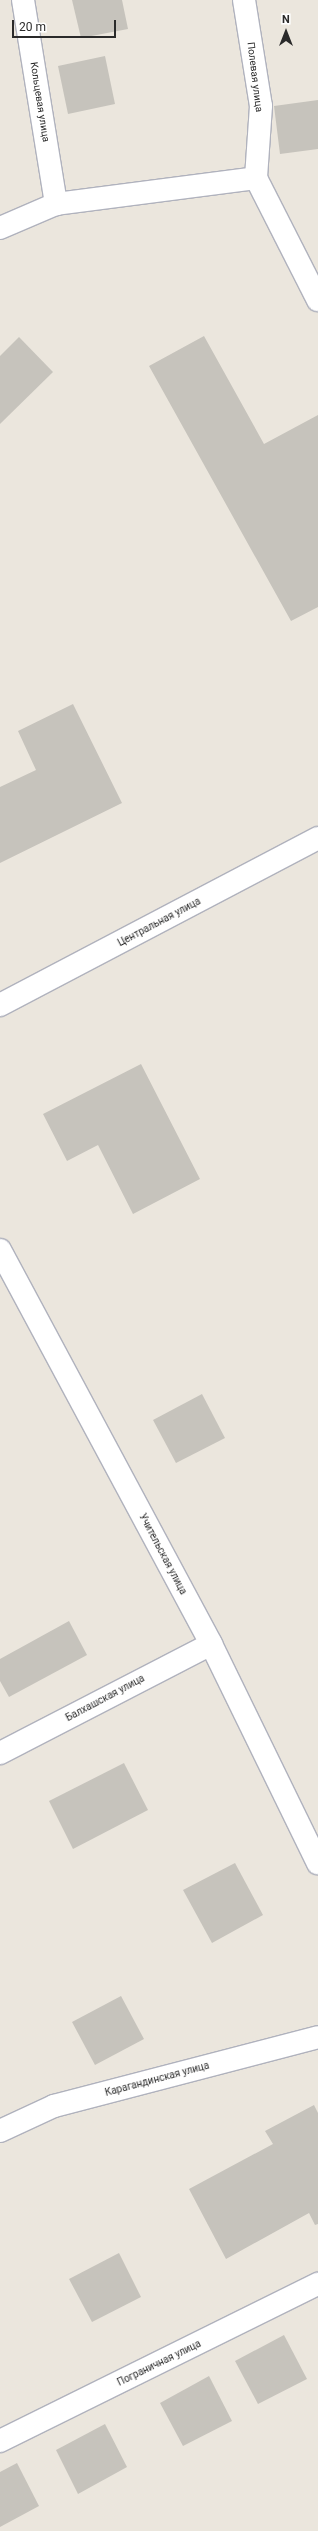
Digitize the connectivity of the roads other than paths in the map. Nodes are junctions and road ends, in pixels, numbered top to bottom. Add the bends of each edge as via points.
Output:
1 (23, 0) edge
2 (244, 0) edge
3 (256, 178) junction
4 (56, 204) junction
5 (0, 228) edge
6 (318, 300) edge
7 (318, 838) edge
8 (0, 1005) edge
9 (0, 1250) edge
10 (211, 1644) junction
11 (0, 1753) edge
12 (318, 1863) edge
13 (318, 2037) edge
14 (0, 2131) edge
15 (318, 2284) edge
16 (0, 2441) edge

1 - 4 street, Кольцевая улица
2 - 3 street, Полевая улица via 260,106
3 - 4 street
3 - 6 street
4 - 5 street
7 - 8 street, Центральная улица
9 - 10 street, Учительская улица
10 - 11 street, Балхашская улица
10 - 12 street, Учительская улица
13 - 14 street, Карагандинская улица via 54,2106
15 - 16 street, Пограничная улица

